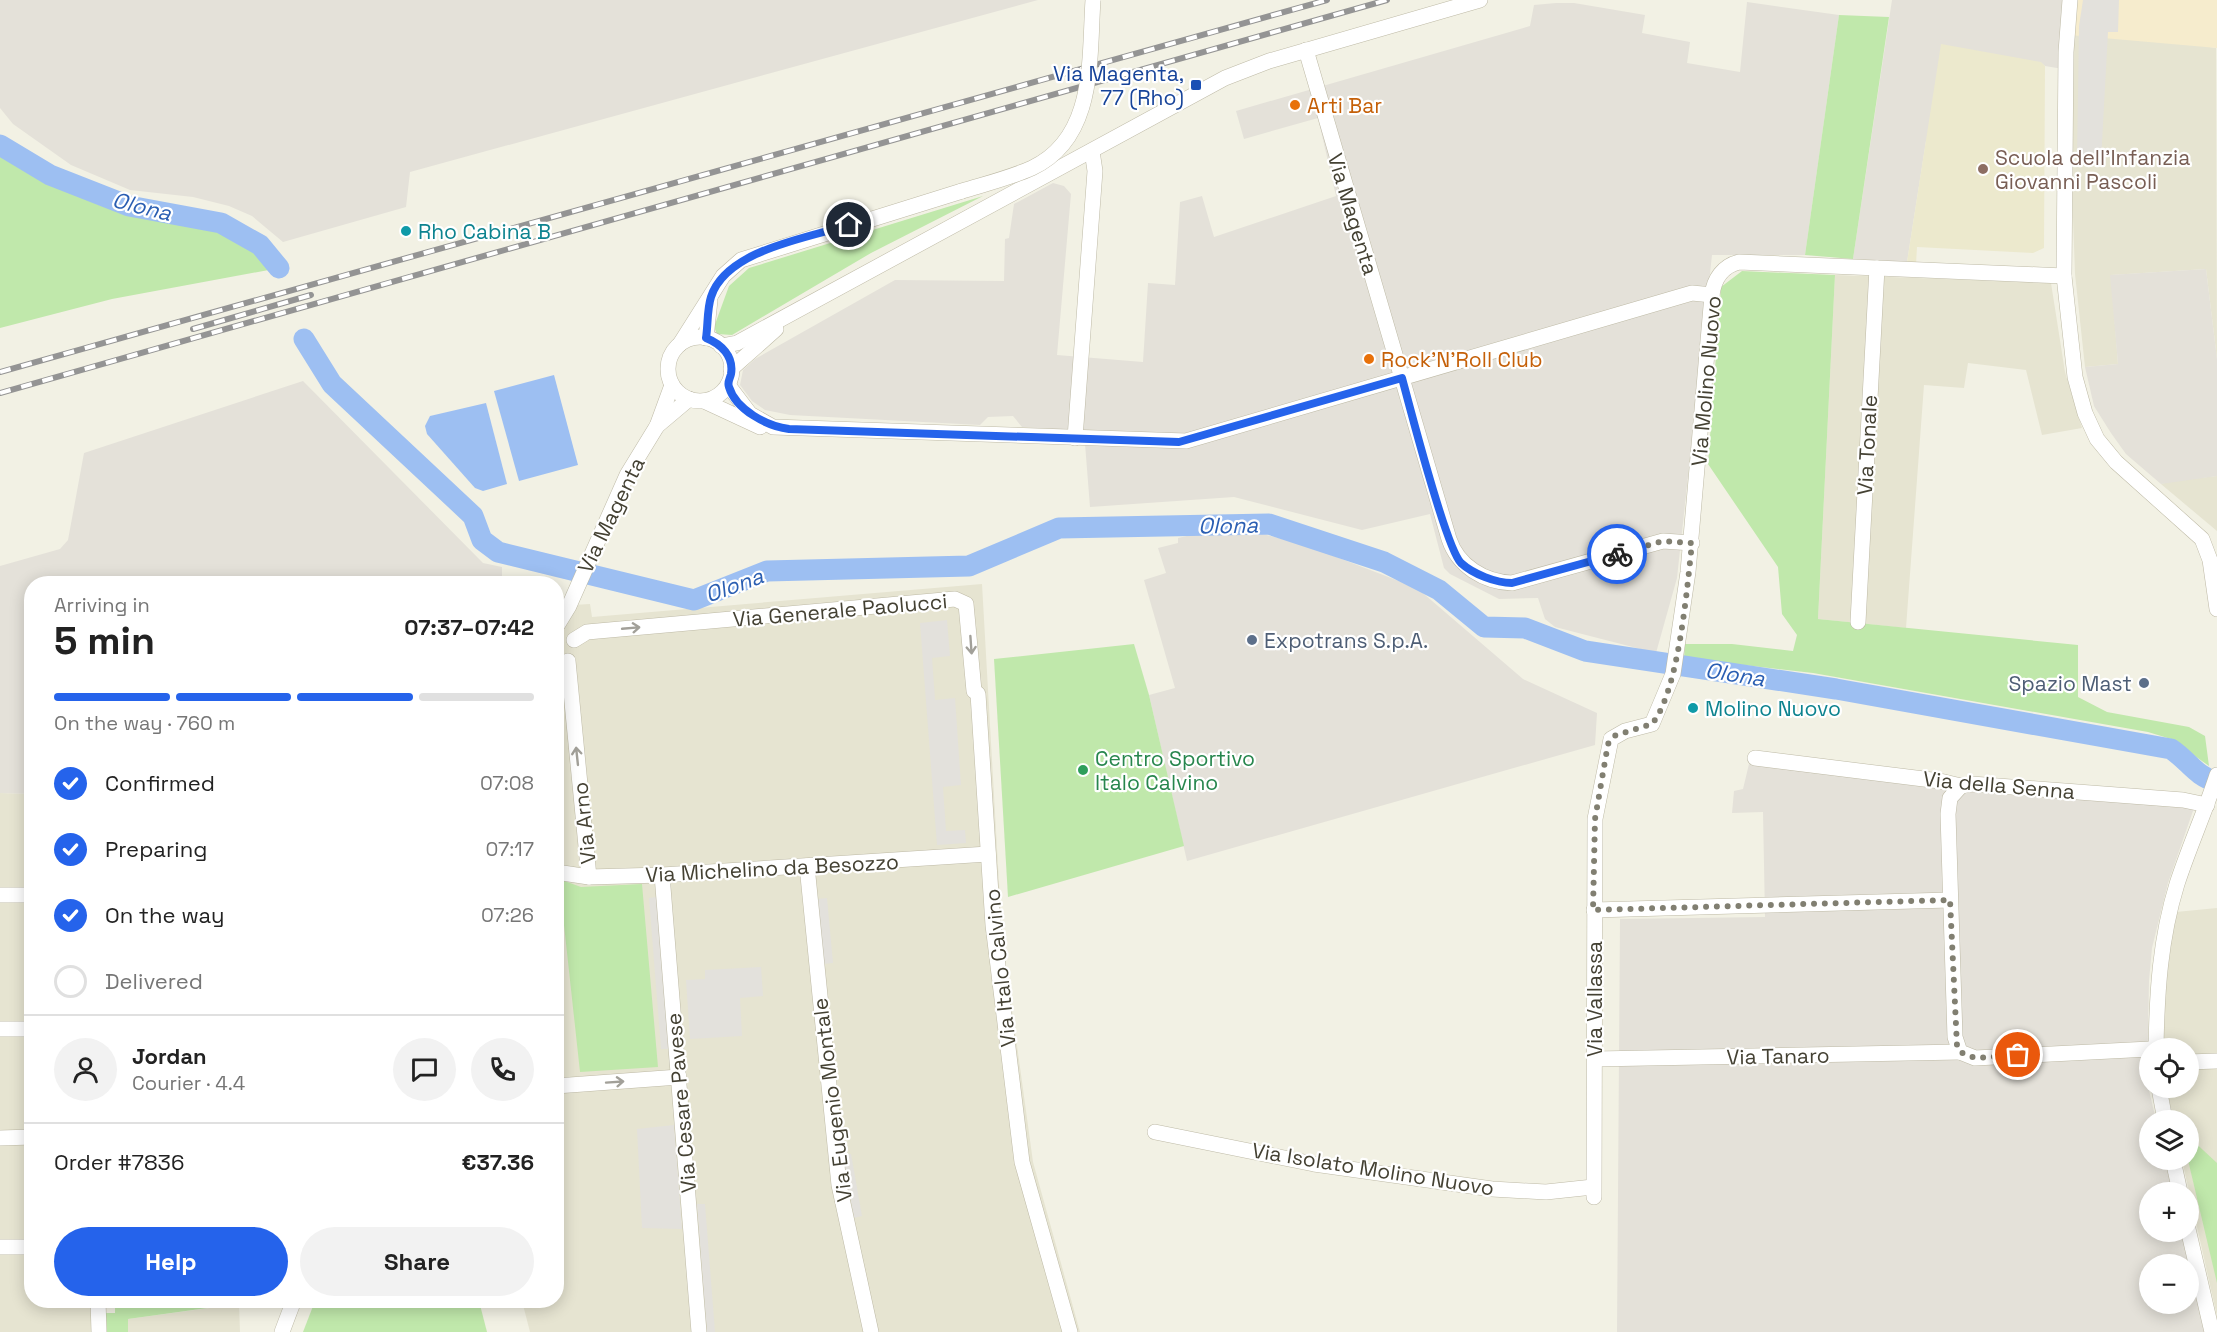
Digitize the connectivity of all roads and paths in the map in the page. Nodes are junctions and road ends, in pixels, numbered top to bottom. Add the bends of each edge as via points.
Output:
1 (1093, 0) edge
2 (1480, 0) edge
3 (2070, 0) edge
4 (1306, 50) junction
5 (1092, 151) junction
6 (1877, 268) junction
7 (2064, 276) junction
8 (1712, 295) junction
9 (711, 297) junction
10 (802, 308) junction
11 (706, 338) junction
12 (680, 344) junction
13 (721, 346) junction
14 (731, 369) junction
15 (1402, 378) junction
16 (672, 384) junction
17 (728, 385) junction
18 (697, 400) junction
19 (657, 426) junction
20 (789, 429) junction
21 (1075, 438) junction
22 (1692, 543) junction
23 (2217, 588) edge
24 (963, 601) joint
25 (2217, 609) edge
26 (1858, 622) dead end
27 (564, 629) edge
28 (564, 662) edge
29 (564, 680) edge
30 (1652, 724) joint
31 (1755, 758) dead end
32 (2217, 775) edge
33 (1962, 786) junction
34 (2209, 800) junction
35 (988, 854) junction
36 (807, 866) junction
37 (564, 873) edge
38 (662, 875) junction
39 (589, 877) junction
40 (0, 895) edge
41 (24, 895) edge
42 (1950, 900) junction
43 (1593, 910) junction
44 (0, 1029) edge
45 (24, 1029) edge
46 (2156, 1038) edge
47 (2139, 1050) edge
48 (1960, 1052) junction
49 (1595, 1059) junction
50 (2217, 1061) edge
51 (2199, 1062) edge
52 (679, 1077) junction
53 (564, 1085) edge
54 (1155, 1132) dead end
55 (24, 1137) edge
56 (0, 1138) edge
57 (1594, 1192) joint
58 (2191, 1242) edge
59 (0, 1247) edge
60 (24, 1247) edge
61 (98, 1308) edge
62 (291, 1308) edge
63 (99, 1332) edge
64 (282, 1332) edge
65 (699, 1332) edge
66 (871, 1332) edge
67 (1070, 1332) edge
68 (2212, 1332) edge

1 - 9 street, bridge via 1084,101 1071,135 1054,153 1033,168 741,260 723,276
2 - 4 street
3 - 7 street via 2065,105 2059,136 2065,158
4 - 5 street via 1225,78
4 - 15 street, Via Magenta
5 - 10 street
5 - 21 street via 1095,171
6 - 7 street, Via Molino Nuovo
6 - 8 street, Via Molino Nuovo via 1739,262 1720,273
6 - 26 street, Via Tonale
7 - 23 street via 2075,377 2097,439 2116,462 2202,539
8 - 15 street via 1692,293
8 - 22 street, Via Molino Nuovo
9 - 11 street
9 - 12 street
10 - 13 street via 736,343
10 - 14 street
11 - 12 street
11 - 13 street
12 - 16 street via 669,362
13 - 14 street
14 - 17 street
15 - 21 street via 1186,441
15 - 22 street, Via Magenta via 1453,549 1460,562 1477,572 1504,583 1519,582 1663,541
16 - 18 street via 678,392
16 - 19 street, Via Magenta
17 - 18 street via 716,396
17 - 20 street via 750,414 762,422
18 - 19 street, Via Magenta
18 - 20 street via 755,426 773,431
19 - 27 street, Via Magenta via 627,475 569,606
20 - 21 street
22 - 30 street, Via Molino Nuovo via 1673,674
23 - 25 street
27 -> 24 street, Via Generale Paolucci via 587,632
24 -> 35 street, Via Italo Calvino via 968,608 974,691 978,694
27 - 28 street, Via Magenta via 574,653
39 -> 29 street, Via Arno
30 - 43 street, Via Vallassa via 1614,736 1608,744 1595,819
31 - 33 street, Via della Senna
32 - 34 street
33 - 34 street, Via della Senna
33 - 42 street via 1948,805
34 - 46 street via 2177,884 2161,949
35 - 36 street, Via Michelino da Besozzo
35 - 67 street, Via Italo Calvino via 1022,1162
36 - 38 street, Via Michelino da Besozzo
36 - 66 street, Via Eugenio Montale via 839,1185
37 - 39 street, Via Michelino da Besozzo
38 - 39 street, Via Michelino da Besozzo
38 - 52 street, Via Cesare Pavese
40 - 41 street
42 - 43 street
42 - 48 street via 1955,1037
43 - 49 street, Via Vallassa
44 - 45 street
47 - 48 street, Via Tanaro via 1975,1058
48 - 49 street, Via Tanaro
49 - 57 street, Via Vallassa
50 - 51 street
53 -> 52 street
52 - 65 street, Via Cesare Pavese
54 - 57 street, Via Isolato Molino Nuovo via 1314,1164 1492,1189
55 - 56 street
58 - 68 street
59 - 60 street
61 - 63 street
62 - 64 street

